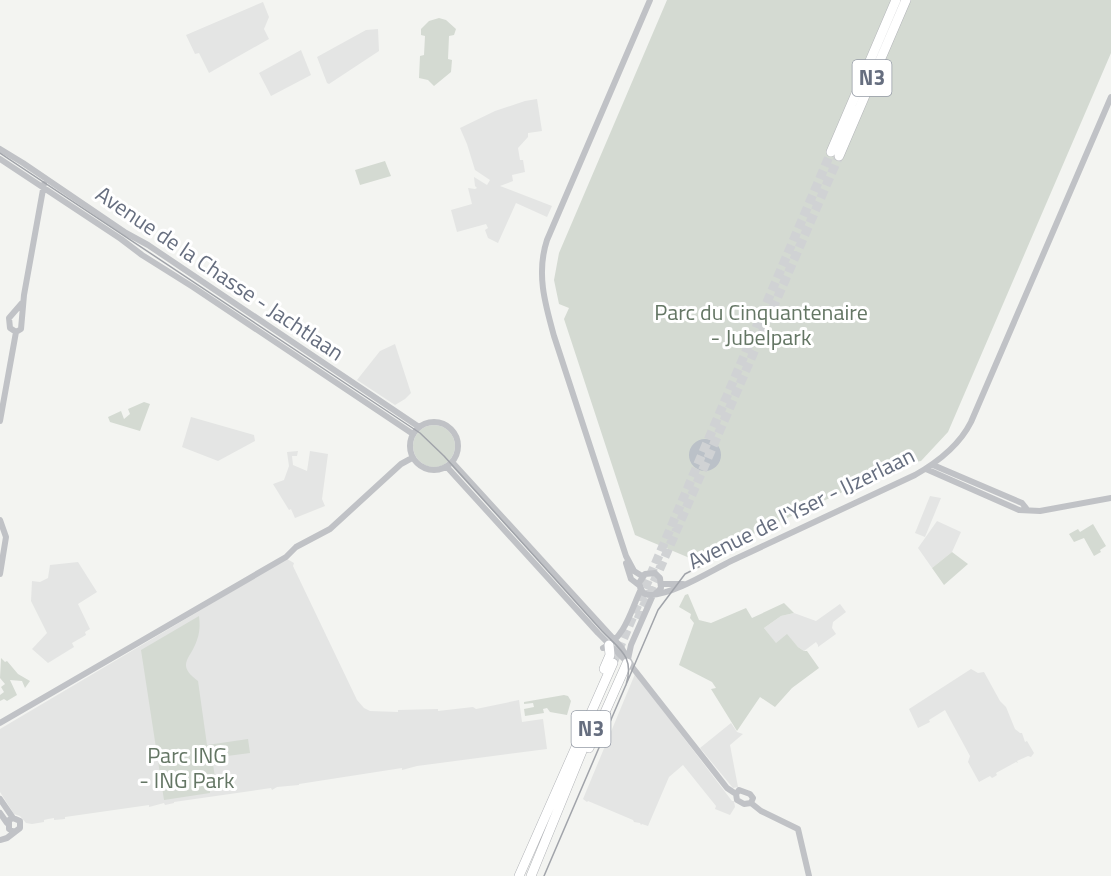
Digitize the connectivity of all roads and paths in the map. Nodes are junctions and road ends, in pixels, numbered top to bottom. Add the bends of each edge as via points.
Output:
1 (650, 0) edge
2 (896, 0) edge
3 (906, 0) edge
4 (1111, 97) edge
5 (0, 149) edge
6 (0, 159) edge
7 (46, 178) junction
8 (44, 188) junction
9 (20, 312) junction
10 (16, 332) junction
11 (0, 421) edge
12 (419, 427) junction
13 (413, 434) junction
14 (412, 458) junction
15 (449, 465) junction
16 (933, 465) junction
17 (926, 469) junction
18 (1111, 498) edge
19 (1026, 508) junction
20 (0, 520) edge
21 (626, 556) junction
22 (0, 574) edge
23 (642, 576) junction
24 (662, 584) junction
25 (684, 584) junction
26 (640, 588) junction
27 (654, 594) junction
28 (609, 645) junction
29 (625, 664) junction
30 (0, 723) edge
31 (562, 778) junction
32 (736, 794) junction
33 (0, 799) edge
34 (751, 802) junction
35 (0, 813) edge
36 (13, 818) junction
37 (10, 827) junction
38 (0, 839) edge
39 (519, 876) edge
40 (531, 876) edge
41 (809, 876) edge

1 - 21 street via 546,244 541,276 547,313
2 - 3 highway, N3 via 835,154
4 - 16 street, Avenue de l'Yser - IJzerlaan via 971,422 954,447
5 - 7 street, Avenue de la Chasse - Jachtlaan
6 - 8 street, Avenue de la Chasse - Jachtlaan
7 - 8 street
7 - 12 street, Avenue de la Chasse - Jachtlaan
8 - 9 street
8 - 13 street, Avenue de la Chasse - Jachtlaan
9 - 10 street via 20,331
9 - 10 street via 10,315 8,322
10 - 11 street
12 - 13 street
12 - 15 street via 435,422 445,425 456,436 458,447
13 - 14 street
14 - 15 street via 426,469 438,470
14 - 30 street via 330,529
15 - 28 street
16 - 17 street, Avenue de l'Yser - IJzerlaan
16 - 19 street
17 - 19 street via 1019,510
17 - 25 street, Avenue de l'Yser - IJzerlaan
18 - 19 street via 1040,511
20 - 22 street via 6,537
21 - 23 street via 634,571
21 - 26 street via 631,579
23 - 24 street via 655,573
23 - 26 street
24 - 25 street, Avenue de l'Yser - IJzerlaan
24 - 27 street
25 - 27 street, Avenue de l'Yser - IJzerlaan
26 - 27 street via 646,594
26 - 28 street via 620,635
27 - 29 street
28 - 29 street
28 - 31 highway via 610,655 574,738
29 - 31 highway, N3
29 - 32 street
29 - 40 highway
31 - 39 highway, N3
32 - 34 street via 740,802
32 - 34 street via 740,790 747,792 753,798
33 - 36 street
34 - 41 street via 798,830
35 - 37 street
36 - 37 street
36 - 37 street via 21,823 19,830
37 - 38 street

